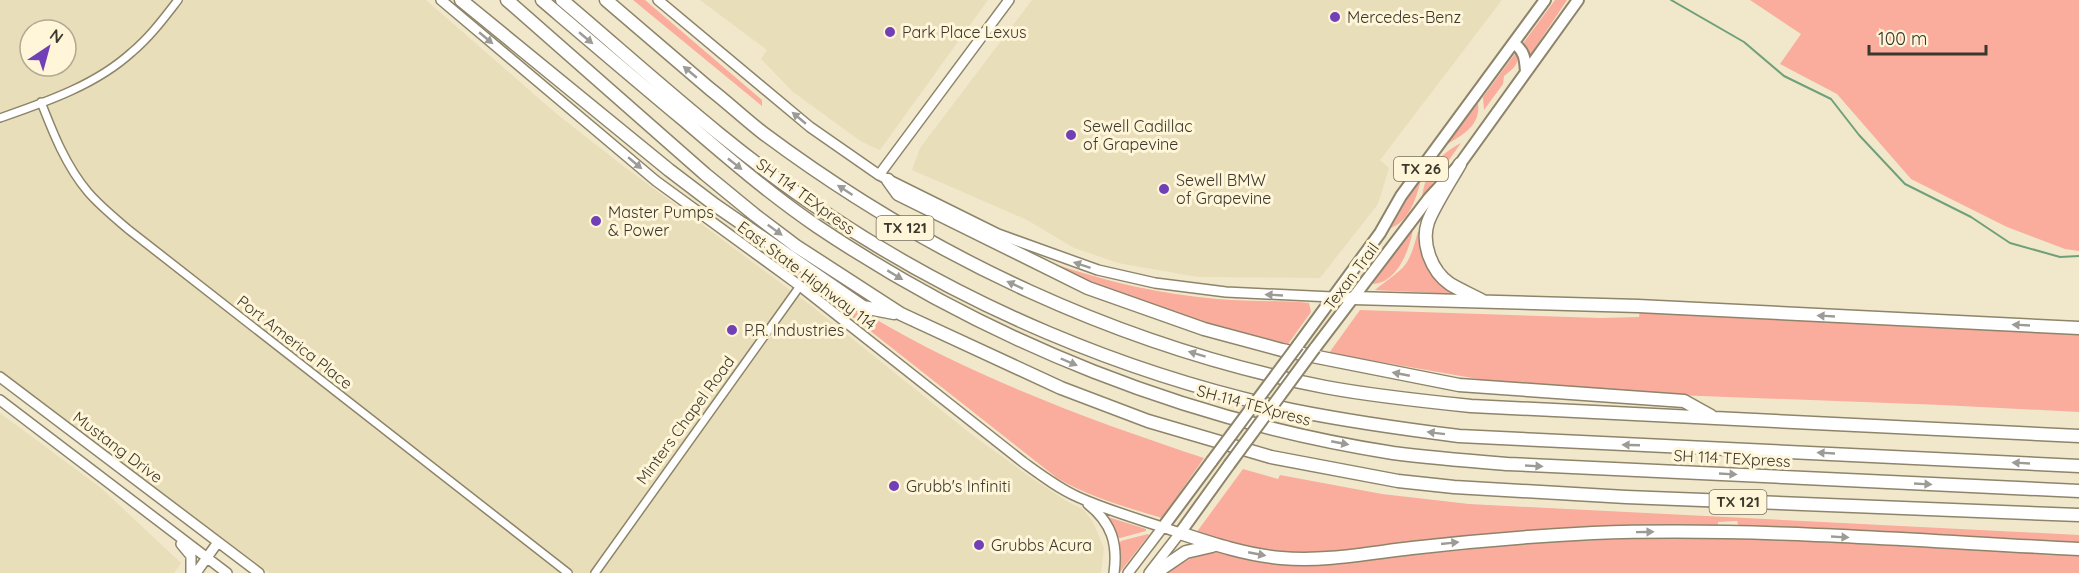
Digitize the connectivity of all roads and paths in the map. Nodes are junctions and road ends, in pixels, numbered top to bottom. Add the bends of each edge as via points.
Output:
1 (178, 0) edge
2 (441, 0) edge
3 (461, 0) edge
4 (507, 0) edge
5 (542, 0) edge
6 (562, 0) edge
7 (606, 0) edge
8 (658, 0) edge
9 (1009, 0) edge
10 (1545, 0) edge
11 (1578, 0) edge
12 (1514, 43) junction
13 (1526, 72) junction
14 (41, 102) junction
15 (0, 118) edge
16 (1460, 164) junction
17 (884, 177) junction
18 (800, 286) junction
19 (1333, 298) junction
20 (1353, 298) junction
21 (1487, 303) junction
22 (901, 314) junction
23 (2079, 328) edge
24 (0, 377) edge
25 (0, 400) edge
26 (1714, 418) junction
27 (2079, 436) edge
28 (2079, 466) edge
29 (120, 491) junction
30 (2079, 491) edge
31 (1079, 497) junction
32 (2079, 514) edge
33 (1163, 527) junction
34 (1180, 533) junction
35 (218, 542) junction
36 (1216, 545) junction
37 (2079, 549) edge
38 (235, 555) junction
39 (207, 558) junction
40 (225, 572) edge
41 (191, 573) edge
42 (196, 573) edge
43 (259, 573) edge
44 (568, 573) edge
45 (595, 573) edge
46 (1114, 573) edge
47 (1128, 573) edge
48 (1149, 573) edge
49 (1155, 573) edge

1 - 14 street via 148,37 119,63 91,81
2 -> 18 main road, East State Highway 114 via 656,181
3 - 22 highway via 669,170 772,246 863,307
4 -> 22 highway, TX 121 via 755,215
5 -> 30 highway, SH 114 TEXpress via 727,157 864,257 1014,338 1173,401 1338,443 1451,459
28 -> 6 highway, SH 114 TEXpress via 1458,436 1291,410 1180,380 1019,320 869,241 743,152
26 -> 7 highway, TX 121 via 1471,406 1325,387 1199,355 1090,317 985,271 834,184 761,132
17 -> 8 main road via 810,127
9 - 17 main road
10 - 12 main road, Texan Trail / TX 26
11 - 13 main road, Texan Trail / TX 26
12 - 13 main road via 1522,49
12 - 19 main road, Texan Trail / TX 26 via 1401,196 1380,233
13 - 16 main road, Texan Trail / TX 26
14 - 15 street
14 - 44 street, Port America Place via 76,177 102,207
16 - 20 main road, Texan Trail / TX 26 via 1429,198
16 - 21 highway via 1429,219 1428,254 1444,279
19 -> 17 main road via 1185,288 1098,270 998,234
26 -> 17 highway via 1684,401 1459,385 1223,335 1131,304 1051,271 898,194
18 - 31 main road, East State Highway 114 via 986,435 1042,476
18 - 45 street, Minters Chapel Road
19 - 20 main road
19 - 33 main road, Texan Trail, bridge
20 - 21 highway
20 - 34 main road, Texan Trail / TX 26, bridge
23 -> 21 highway via 1638,306
22 - 32 highway, TX 121 via 1061,388 1148,422 1271,457 1398,481 1626,498
24 - 35 main road, Mustang Drive
25 - 29 main road, Mustang Drive
26 - 27 highway, TX 121
29 - 39 main road, Mustang Drive
29 - 41 main road via 186,548 191,556
31 - 33 main road, East State Highway 114
31 - 46 main road via 1108,526 1115,543
33 - 34 main road, East State Highway 114
33 - 47 main road, Texan Trail
34 - 36 highway
34 - 48 main road, Texan Trail
35 - 38 main road, Mustang Drive
35 - 39 main road
36 -> 37 highway via 1258,555 1301,559 1594,533 1724,532
36 - 49 highway via 1186,552
38 - 40 main road
38 - 43 main road, Mustang Drive
39 - 40 main road, Mustang Drive
39 - 42 main road

